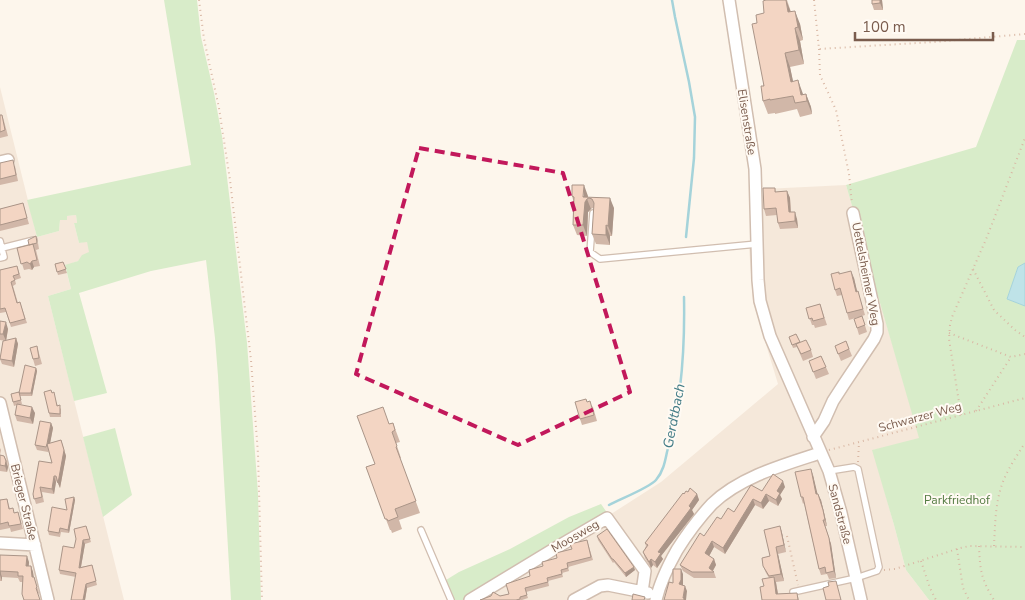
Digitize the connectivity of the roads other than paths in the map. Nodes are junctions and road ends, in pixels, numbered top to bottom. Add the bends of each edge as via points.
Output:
1 (729, 0) edge
2 (593, 213) edge
3 (854, 213) road end
4 (34, 240) edge
5 (1, 244) edge
6 (757, 244) junction
7 (0, 258) edge
8 (0, 403) edge
9 (4, 435) edge
10 (813, 437) junction
11 (820, 452) junction
12 (828, 471) junction
13 (421, 530) dead end
14 (0, 543) edge
15 (35, 544) junction
16 (856, 578) junction
17 (796, 591) edge
18 (642, 592) junction
19 (657, 597) edge
20 (48, 600) edge
21 (451, 600) edge
22 (470, 600) edge
23 (574, 600) edge
24 (861, 600) edge

1 - 6 street, Elisenstraße via 755,169
2 - 6 lane via 590,252 600,259
3 - 10 street, Uettelsheimer Weg via 877,332
4 - 5 lane
5 - 7 lane via 4,257
6 - 10 street, Elisenstraße via 763,313
8 - 9 street, Brieger Straße
9 - 15 street, Brieger Straße
10 - 11 street, Elisenstraße
11 - 12 street, Sandstraße
11 - 19 street via 755,477 713,504 682,542 668,566
12 - 16 street, Sandstraße
12 - 16 lane via 858,469 879,567 877,571
13 - 21 lane
14 - 15 street
15 - 20 street, Brieger Straße
16 - 17 lane
16 - 24 street, Sandstraße
18 - 19 street
18 - 22 street, Moosweg via 645,571 607,518
18 - 23 street via 608,585

